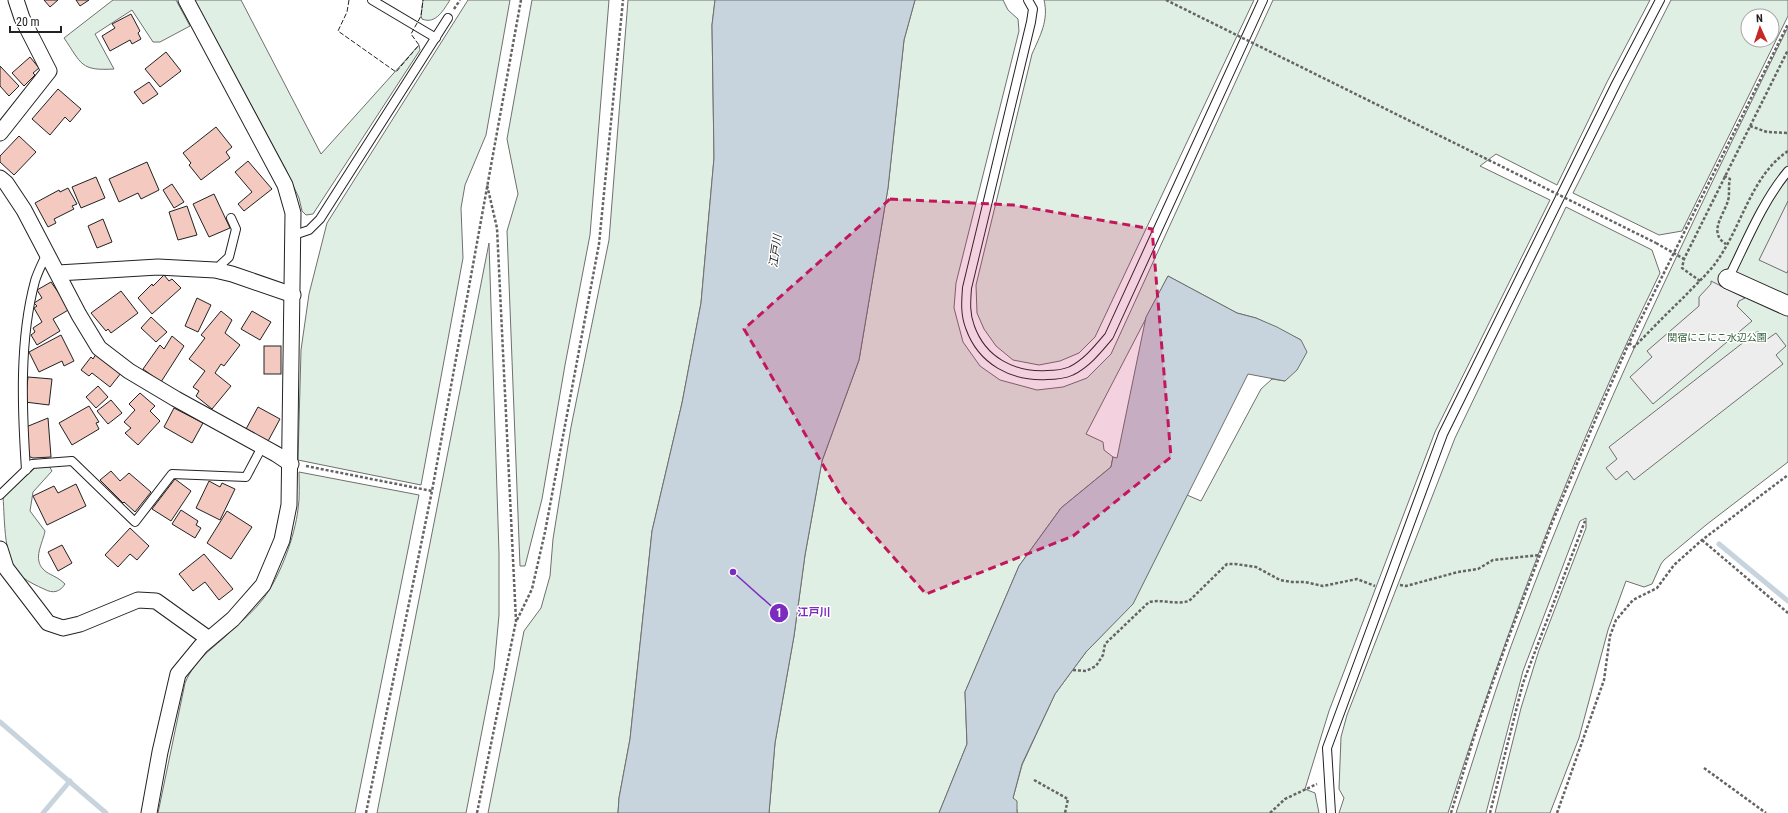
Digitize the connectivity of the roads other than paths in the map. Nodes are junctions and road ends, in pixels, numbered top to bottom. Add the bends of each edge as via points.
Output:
1 (16, 0) edge
2 (186, 0) edge
3 (372, 0) edge
4 (1028, 0) edge
5 (1263, 0) edge
6 (1660, 0) edge
7 (448, 18) dead end
8 (436, 38) junction
9 (0, 133) edge
10 (1788, 171) edge
11 (0, 178) edge
12 (231, 218) dead end
13 (294, 235) junction
14 (47, 252) junction
15 (215, 270) junction
16 (58, 273) junction
17 (1728, 279) joint
18 (292, 295) junction
19 (1788, 306) edge
20 (262, 447) junction
21 (296, 465) junction
22 (26, 470) junction
23 (0, 494) edge
24 (0, 549) edge
25 (209, 639) junction
26 (149, 813) edge
27 (1331, 813) edge

1 - 9 street via 22,18 49,71
2 - 13 street via 285,185 293,213
3 - 8 lane
4 - 5 lane via 1033,9 1031,22 967,288 966,311 970,328 979,345 1010,370 1031,376 1071,371 1094,353 1109,336
6 - 27 lane via 1443,434 1327,748
7 - 8 lane
8 - 13 lane via 320,219 309,230
10 - 17 lane via 1769,198
11 - 14 street via 24,210
12 - 15 lane via 236,229 228,256
13 - 18 street
14 - 16 street
14 - 22 lane via 35,280 25,351 22,405
15 - 16 street via 158,268
15 - 18 street
16 - 20 street via 99,348 129,371
17 - 19 street
18 - 21 street
20 - 21 street
20 - 22 lane via 246,476 172,474 135,522 72,461 32,464
21 - 25 street via 282,540 263,584 233,620
22 - 23 lane
24 - 25 street via 6,568 48,623 63,628 80,624 138,600 156,601
25 - 26 street via 178,674

